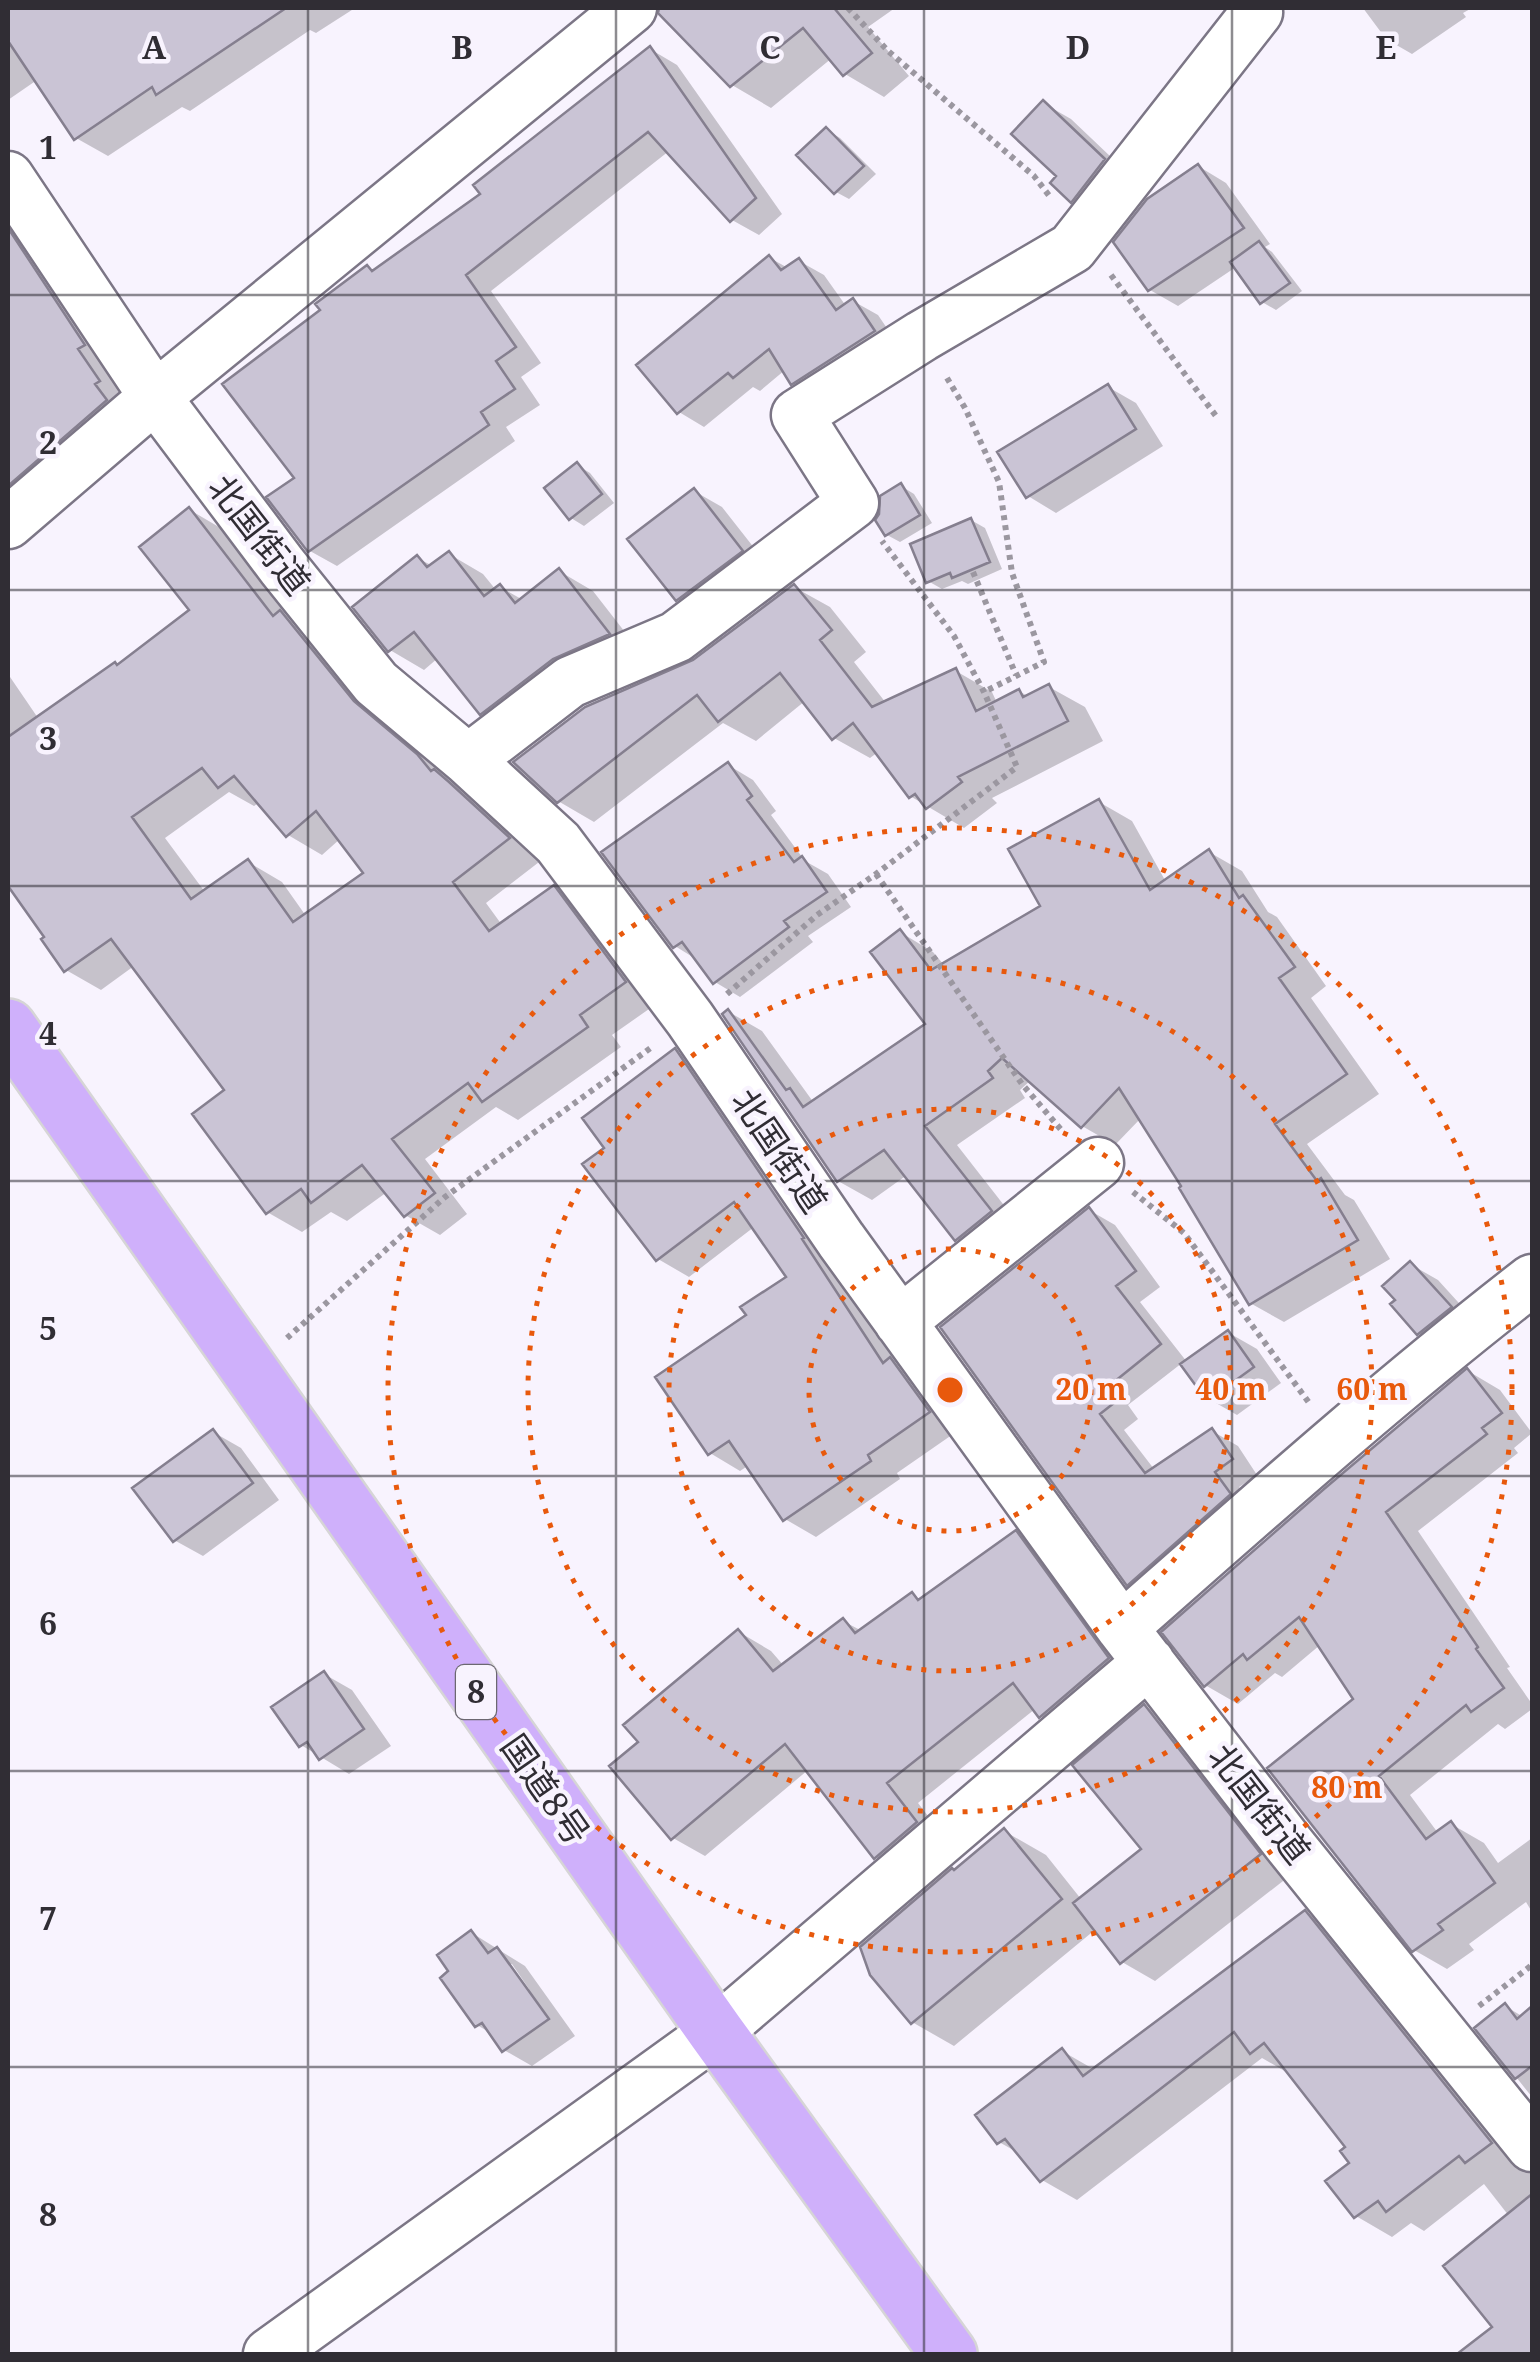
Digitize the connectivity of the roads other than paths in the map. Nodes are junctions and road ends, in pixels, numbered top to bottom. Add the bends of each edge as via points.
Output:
1 (631, 8) edge
2 (1256, 8) edge
3 (8, 176) edge
4 (154, 398) junction
5 (8, 524) edge
6 (468, 760) junction
7 (8, 1027) edge
8 (1098, 1163) road end
9 (1532, 1280) edge
10 (900, 1322) junction
11 (1136, 1645) junction
12 (716, 2032) junction
13 (1532, 2146) edge
14 (269, 2354) edge
15 (949, 2354) edge

1 - 4 street
2 - 6 street via 1072,248 797,414 853,503 676,637 570,682
3 - 4 street, 北国街道
4 - 5 street
4 - 6 street, 北国街道 via 376,682
6 - 10 street, 北国街道 via 558,843 692,1022
7 - 12 highway, 国道8号 / 8
8 - 10 street
9 - 11 street via 1337,1440
10 - 11 street, 北国街道
11 - 12 street
11 - 13 street, 北国街道
12 - 14 street
12 - 15 highway, 国道8号 / 8

